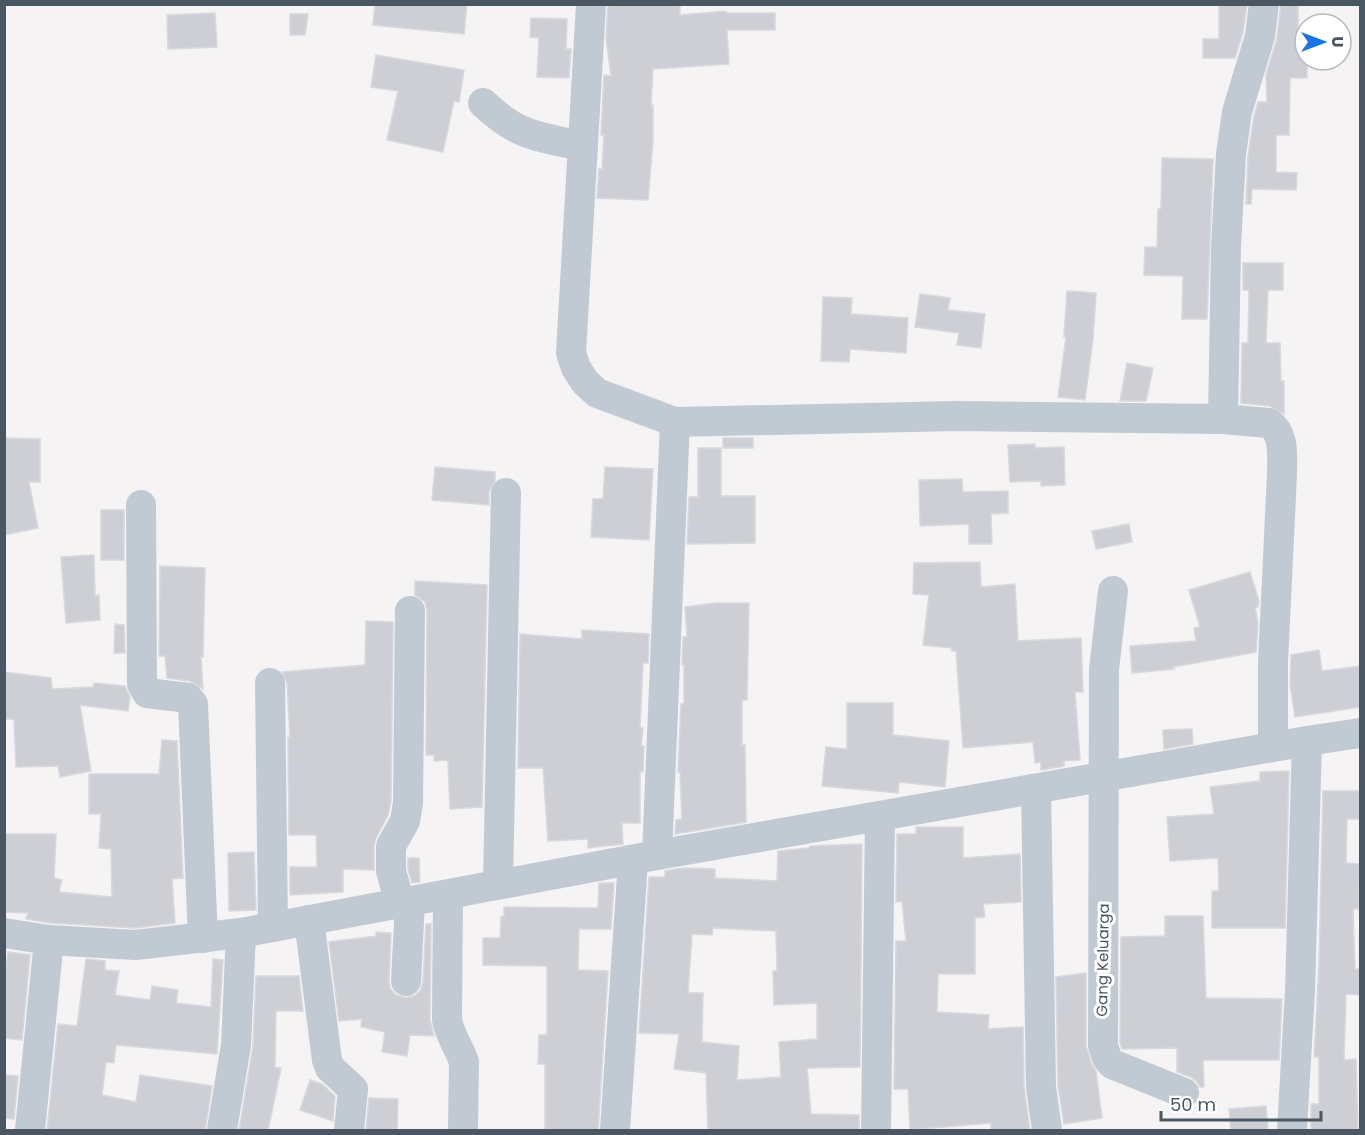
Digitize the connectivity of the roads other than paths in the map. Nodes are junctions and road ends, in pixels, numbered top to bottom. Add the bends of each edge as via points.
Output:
1 (591, 4) edge
2 (1264, 4) edge
3 (483, 103) dead end
4 (583, 146) junction
5 (1223, 419) junction
6 (675, 422) junction
7 (506, 493) dead end
8 (141, 505) dead end
9 (1113, 591) dead end
10 (410, 611) dead end
11 (270, 683) dead end
12 (1360, 733) edge
13 (1308, 741) junction
14 (1273, 747) junction
15 (1104, 777) junction
16 (1036, 789) junction
17 (880, 817) junction
18 (645, 858) junction
19 (498, 884) junction
20 (448, 895) junction
21 (405, 903) junction
22 (309, 920) junction
23 (273, 927) junction
24 (4, 933) edge
25 (241, 933) junction
26 (203, 938) junction
27 (49, 940) junction
28 (406, 981) dead end
29 (1184, 1093) dead end
30 (30, 1131) edge
31 (222, 1131) edge
32 (349, 1131) edge
33 (463, 1131) edge
34 (615, 1131) edge
35 (876, 1131) edge
36 (1047, 1131) edge
37 (1292, 1131) edge

1 - 4 street
2 - 5 street via 1260,36 1237,112 1231,154
3 - 4 street via 519,131
4 - 6 street via 571,353 576,368 597,393
5 - 6 street via 958,416
5 - 14 street via 1269,423 1282,445
6 - 18 street
7 - 19 street
8 - 26 street via 142,684 147,693 188,698 193,704
9 - 15 street, Gang Keluarga via 1104,669
10 - 21 street via 408,803 405,821 391,846 391,871
11 - 23 street
12 - 13 street
13 - 14 street
13 - 37 street
14 - 15 street
15 - 16 street
15 - 29 street, Gang Keluarga via 1103,1046 1112,1064
16 - 17 street
16 - 36 street via 1041,1087
17 - 18 street
17 - 35 street
18 - 19 street
18 - 34 street
19 - 20 street
20 - 21 street
20 - 33 street via 447,1020 464,1062
21 - 22 street
21 - 28 street
22 - 23 street
22 - 32 street via 327,1060 330,1068 353,1089
23 - 25 street
24 - 27 street
25 - 26 street
25 - 31 street via 236,1045
26 - 27 street via 135,945
27 - 30 street

